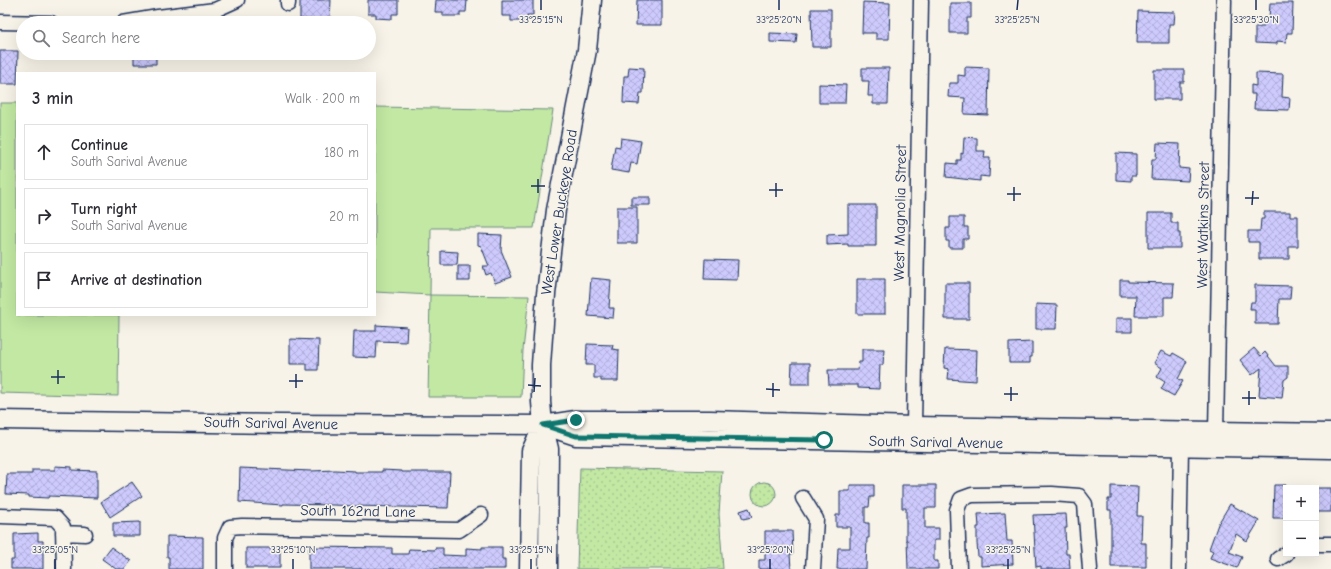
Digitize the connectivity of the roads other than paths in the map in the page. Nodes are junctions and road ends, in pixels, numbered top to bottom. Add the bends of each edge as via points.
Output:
1 (237, 0) edge
2 (592, 0) edge
3 (921, 0) edge
4 (1224, 0) edge
5 (166, 16) edge
6 (0, 22) edge
7 (16, 22) edge
8 (0, 420) edge
9 (543, 425) junction
10 (1172, 431) junction
11 (1216, 432) junction
12 (1331, 433) edge
13 (914, 434) junction
14 (1181, 447) junction
15 (1228, 447) junction
16 (1331, 449) edge
17 (803, 498) dead end
18 (481, 515) dead end
19 (0, 516) edge
20 (63, 530) junction
21 (85, 534) dead end
22 (1319, 544) edge
23 (1331, 544) edge
24 (64, 569) edge
25 (225, 569) edge
26 (529, 569) edge
27 (548, 569) edge
28 (813, 569) edge
29 (959, 569) edge
30 (1090, 569) edge
31 (1179, 569) edge

1 - 5 street via 215,10
2 - 9 main road, West Lower Buckeye Road via 587,50 566,156 548,269 541,366
3 - 13 street, West Magnolia Street
4 - 11 street, West Watkins Street
6 - 7 street
8 - 9 main road, South Sarival Avenue
9 - 13 main road, South Sarival Avenue via 576,420 718,421
9 - 26 main road via 531,451
9 - 27 main road, West Lower Buckeye Road via 549,449
10 - 11 main road, South Sarival Avenue
10 - 13 main road, South Sarival Avenue
10 - 14 street via 1178,435
11 - 12 main road, South Sarival Avenue
11 - 15 street
13 - 14 main road, South Sarival Avenue
14 - 15 main road, South Sarival Avenue
14 - 31 street
15 - 16 main road, South Sarival Avenue
17 - 28 street via 816,519
18 - 25 street, South 162nd Lane via 459,530 230,527 225,538
19 - 20 street via 55,518
20 - 21 street
20 - 24 street
22 - 23 street
29 - 30 street via 957,510 961,499 972,495 1052,494 1079,496 1086,504

